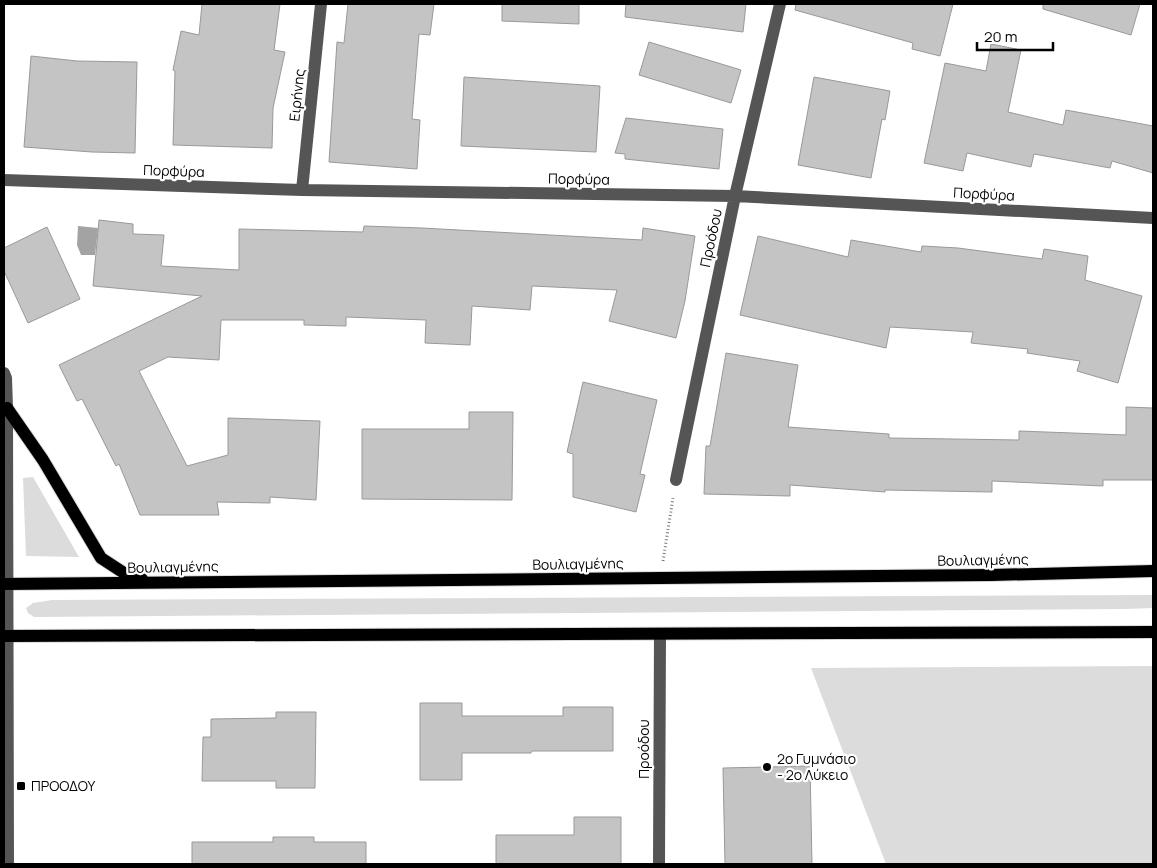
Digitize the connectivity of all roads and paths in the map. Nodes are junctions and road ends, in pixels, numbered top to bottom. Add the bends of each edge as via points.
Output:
1 (320, 4) edge
2 (780, 4) edge
3 (4, 180) edge
4 (302, 190) junction
5 (735, 196) junction
6 (1153, 218) edge
7 (4, 373) edge
8 (7, 408) junction
9 (676, 480) joint
10 (1153, 571) edge
11 (660, 578) junction
12 (154, 582) junction
13 (5, 584) edge
14 (1153, 632) edge
15 (660, 634) junction
16 (5, 636) edge
17 (8, 864) edge
18 (659, 864) edge

1 - 4 street, Ειρήνης
2 - 5 street, Προόδου
3 - 4 street, Πορφύρα
4 - 5 street, Πορφύρα
5 - 6 street, Πορφύρα
5 - 9 street, Προόδου
7 - 8 street
8 - 12 main road via 43,460 101,558 124,573
8 - 13 street
9 - 11 path
10 - 11 main road, Βουλιαγμένης
11 - 12 main road, Βουλιαγμένης
12 - 13 main road, Βουλιαγμένης
13 - 16 street
14 - 15 main road
15 - 16 main road
15 - 18 street, Προόδου
16 - 17 street

